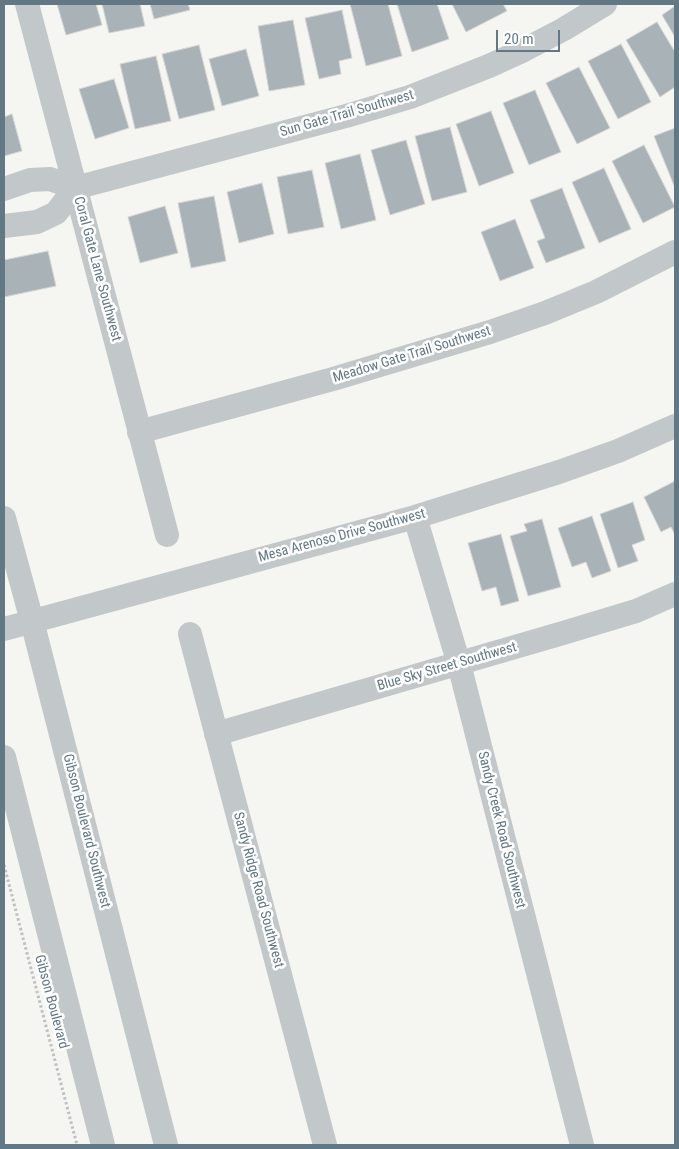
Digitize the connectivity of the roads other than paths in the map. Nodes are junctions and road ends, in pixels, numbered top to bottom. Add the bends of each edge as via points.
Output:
1 (27, 4) edge
2 (605, 4) edge
3 (75, 188) junction
4 (6, 189) edge
5 (10, 225) edge
6 (675, 252) edge
7 (675, 426) edge
8 (139, 432) junction
9 (415, 517) junction
10 (4, 518) edge
11 (167, 534) dead end
12 (675, 594) edge
13 (32, 620) junction
14 (4, 629) edge
15 (190, 634) dead end
16 (459, 664) junction
17 (216, 734) junction
18 (4, 757) edge
19 (102, 1145) edge
20 (166, 1145) edge
21 (325, 1145) edge
22 (582, 1145) edge

1 - 3 street, Coral Gate Lane Southwest
2 - 3 street, Sun Gate Trail Southwest via 524,50 410,96
3 - 4 street via 50,179 30,180
3 - 5 street via 56,213 37,222
3 - 8 street, Coral Gate Lane Southwest
4 - 5 street
6 - 8 street, Meadow Gate Trail Southwest via 596,292 490,332
7 - 9 street, Mesa Arenoso Drive Southwest via 559,472
8 - 11 street, Coral Gate Lane Southwest
9 - 13 street, Mesa Arenoso Drive Southwest
9 - 16 street, Sandy Creek Road Southwest
10 - 13 street, Gibson Boulevard Southwest
12 - 16 street, Blue Sky Street Southwest via 636,611
13 - 14 street, Mesa Arenoso Drive Southwest
13 - 20 street, Gibson Boulevard Southwest
15 - 17 street, Sandy Ridge Road Southwest
16 - 17 street, Blue Sky Street Southwest
16 - 22 street, Sandy Creek Road Southwest
17 - 21 street, Sandy Ridge Road Southwest
18 - 19 street

